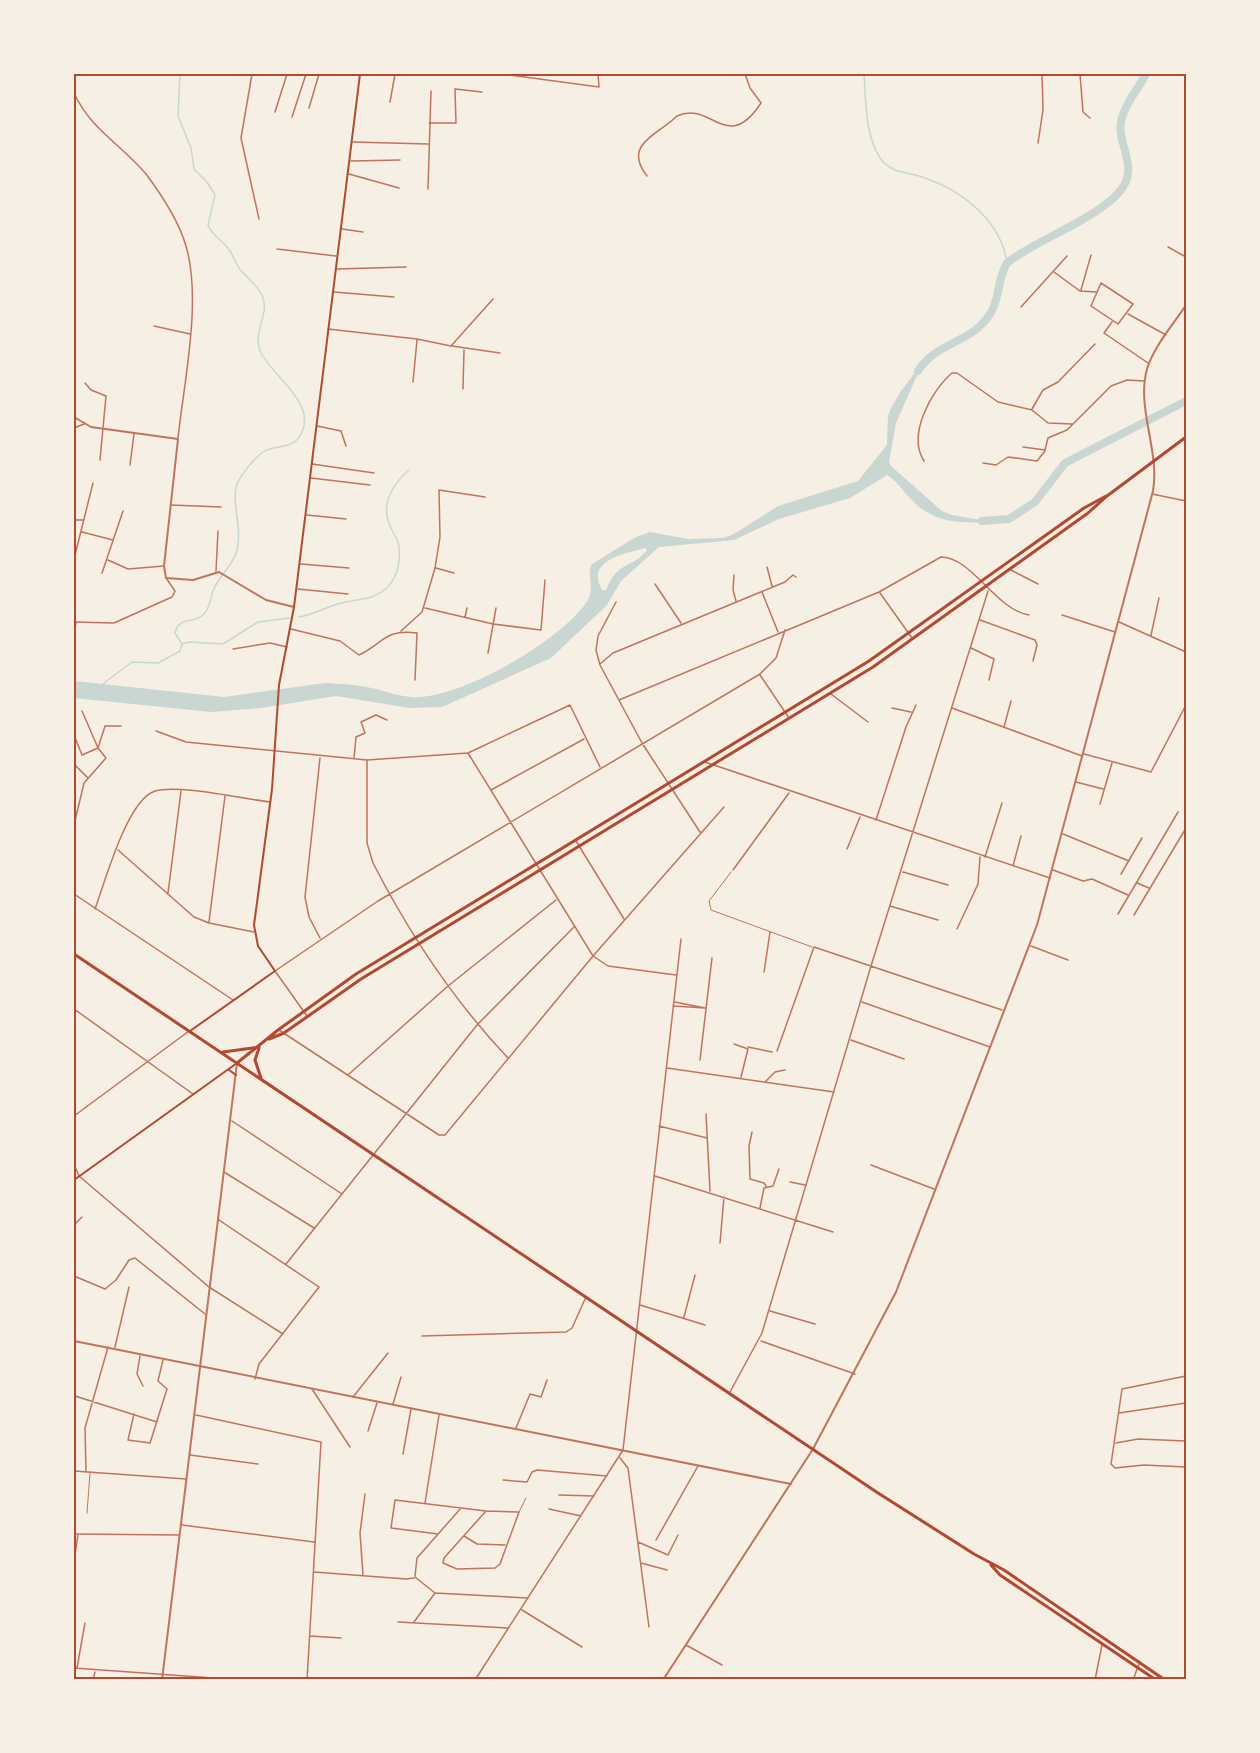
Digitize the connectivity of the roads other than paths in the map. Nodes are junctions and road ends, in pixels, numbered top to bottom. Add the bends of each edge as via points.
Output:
1 (252, 74) edge
2 (286, 74) edge
3 (306, 74) edge
4 (319, 74) edge
5 (360, 74) edge
6 (395, 74) edge
7 (502, 74) edge
8 (542, 74) edge
9 (598, 74) edge
10 (746, 74) edge
11 (1042, 74) edge
12 (1080, 74) edge
13 (540, 79) junction
14 (431, 91) dead end
15 (482, 92) dead end
16 (74, 93) edge
17 (390, 102) dead end
18 (309, 108) dead end
19 (275, 112) dead end
20 (292, 117) dead end
21 (1090, 118) dead end
22 (429, 123) junction
23 (352, 142) junction
24 (1038, 143) dead end
25 (428, 144) junction
26 (350, 160) junction
27 (400, 160) dead end
28 (348, 174) junction
29 (647, 176) dead end
30 (399, 188) dead end
31 (428, 189) dead end
32 (259, 219) dead end
33 (341, 229) junction
34 (363, 232) dead end
35 (1168, 247) dead end
36 (277, 249) dead end
37 (1090, 255) dead end
38 (337, 256) junction
39 (1067, 256) dead end
40 (1186, 257) edge
41 (406, 267) dead end
42 (336, 269) junction
43 (1053, 272) junction
44 (1080, 291) junction
45 (333, 292) junction
46 (1097, 292) junction
47 (394, 297) dead end
48 (493, 299) dead end
49 (1186, 305) edge
50 (1021, 308) dead end
51 (1127, 314) junction
52 (1113, 320) junction
53 (154, 326) dead end
54 (328, 329) junction
55 (190, 334) junction
56 (1166, 335) junction
57 (417, 339) junction
58 (1095, 344) dead end
59 (451, 346) junction
60 (464, 349) junction
61 (500, 353) dead end
62 (1149, 363) junction
63 (412, 382) dead end
64 (1145, 382) junction
65 (85, 383) dead end
66 (463, 389) dead end
67 (1032, 410) junction
68 (74, 417) edge
69 (1072, 423) junction
70 (84, 424) junction
71 (316, 426) junction
72 (74, 428) edge
73 (103, 429) junction
74 (134, 433) junction
75 (1186, 437) edge
76 (178, 439) junction
77 (346, 446) dead end
78 (1023, 447) dead end
79 (1045, 450) junction
80 (100, 460) dead end
81 (924, 461) dead end
82 (1153, 461) junction
83 (983, 463) dead end
84 (312, 464) junction
85 (130, 465) dead end
86 (374, 473) dead end
87 (310, 478) junction
88 (93, 483) dead end
89 (370, 485) dead end
90 (1152, 494) junction
91 (1107, 496) junction
92 (485, 497) dead end
93 (1186, 501) edge
94 (170, 505) junction
95 (221, 507) dead end
96 (123, 511) dead end
97 (306, 515) junction
98 (346, 519) dead end
99 (74, 520) edge
100 (84, 520) junction
101 (218, 531) dead end
102 (81, 532) junction
103 (114, 540) junction
104 (74, 559) edge
105 (107, 560) junction
106 (300, 564) junction
107 (164, 567) junction
108 (767, 567) dead end
109 (349, 568) dead end
110 (435, 568) junction
111 (1008, 569) junction
112 (216, 571) junction
113 (102, 573) dead end
114 (454, 573) dead end
115 (734, 575) dead end
116 (796, 577) dead end
117 (165, 578) junction
118 (545, 580) dead end
119 (981, 581) junction
120 (655, 584) dead end
121 (1038, 584) dead end
122 (985, 586) junction
123 (772, 587) junction
124 (297, 589) junction
125 (762, 591) junction
126 (988, 591) junction
127 (879, 592) junction
128 (348, 594) dead end
129 (1159, 598) dead end
130 (616, 602) dead end
131 (736, 602) junction
132 (294, 607) junction
133 (424, 608) junction
134 (467, 608) dead end
135 (496, 608) dead end
136 (1029, 615) dead end
137 (1062, 615) dead end
138 (465, 617) junction
139 (979, 619) junction
140 (75, 622) edge
141 (1119, 622) junction
142 (493, 624) junction
143 (682, 624) junction
144 (291, 629) junction
145 (74, 630) edge
146 (785, 630) junction
147 (401, 631) junction
148 (1116, 632) junction
149 (778, 633) junction
150 (909, 633) junction
151 (1151, 636) junction
152 (912, 639) junction
153 (287, 647) junction
154 (970, 648) junction
155 (233, 649) dead end
156 (1186, 652) edge
157 (488, 653) dead end
158 (1033, 661) dead end
159 (600, 665) junction
160 (760, 674) junction
161 (415, 680) dead end
162 (989, 681) dead end
163 (830, 693) junction
164 (619, 700) junction
165 (1011, 701) dead end
166 (916, 705) dead end
167 (1186, 705) edge
168 (892, 708) dead end
169 (952, 708) junction
170 (82, 711) dead end
171 (785, 712) junction
172 (912, 712) junction
173 (789, 718) junction
174 (387, 720) dead end
175 (868, 722) dead end
176 (121, 726) dead end
177 (1004, 728) junction
178 (156, 731) dead end
179 (74, 735) edge
180 (586, 738) junction
181 (642, 743) junction
182 (98, 748) junction
183 (274, 751) junction
184 (468, 753) junction
185 (1083, 755) junction
186 (321, 756) junction
187 (354, 759) junction
188 (367, 760) junction
189 (705, 762) junction
190 (1112, 762) junction
191 (74, 764) edge
192 (712, 765) junction
193 (600, 768) junction
194 (88, 778) junction
195 (1076, 781) junction
196 (668, 784) junction
197 (181, 790) junction
198 (490, 790) junction
199 (671, 790) junction
200 (1104, 790) junction
201 (790, 792) junction
202 (225, 796) junction
203 (270, 802) junction
204 (1002, 803) dead end
205 (1100, 804) dead end
206 (724, 807) dead end
207 (1178, 812) dead end
208 (860, 816) junction
209 (876, 821) junction
210 (510, 823) junction
211 (74, 825) edge
212 (1186, 828) edge
213 (700, 832) junction
214 (913, 834) junction
215 (1062, 834) junction
216 (1021, 836) dead end
217 (1142, 838) dead end
218 (575, 841) junction
219 (579, 846) junction
220 (117, 849) junction
221 (847, 849) dead end
222 (980, 856) junction
223 (985, 857) junction
224 (1129, 861) junction
225 (535, 864) junction
226 (1012, 866) junction
227 (539, 870) junction
228 (733, 870) joint
229 (1053, 870) junction
230 (902, 872) junction
231 (1121, 874) dead end
232 (1050, 878) junction
233 (1136, 882) junction
234 (948, 885) dead end
235 (1150, 888) junction
236 (74, 894) edge
237 (168, 894) junction
238 (391, 894) junction
239 (1129, 896) junction
240 (557, 900) junction
241 (890, 906) junction
242 (95, 909) junction
243 (1118, 914) dead end
244 (1134, 915) dead end
245 (624, 920) junction
246 (938, 920) dead end
247 (209, 923) junction
248 (574, 927) junction
249 (957, 929) dead end
250 (254, 932) junction
251 (770, 932) junction
252 (417, 937) junction
253 (321, 939) junction
254 (681, 939) dead end
255 (421, 943) junction
256 (1030, 946) junction
257 (814, 947) junction
258 (74, 954) edge
259 (593, 956) junction
260 (712, 958) dead end
261 (1068, 960) dead end
262 (871, 966) junction
263 (275, 972) junction
264 (764, 972) dead end
265 (677, 975) junction
266 (448, 986) junction
267 (233, 1001) junction
268 (861, 1001) junction
269 (674, 1002) junction
270 (673, 1006) junction
271 (705, 1008) junction
272 (74, 1009) edge
273 (304, 1011) junction
274 (1005, 1011) junction
275 (308, 1016) junction
276 (477, 1024) junction
277 (278, 1030) junction
278 (189, 1031) junction
279 (284, 1033) junction
280 (269, 1039) junction
281 (850, 1040) junction
282 (734, 1044) dead end
283 (259, 1047) junction
284 (747, 1047) junction
285 (991, 1047) junction
286 (777, 1051) dead end
287 (220, 1052) junction
288 (772, 1052) dead end
289 (508, 1059) junction
290 (904, 1059) dead end
291 (700, 1060) dead end
292 (149, 1061) junction
293 (237, 1064) junction
294 (666, 1068) junction
295 (785, 1070) dead end
296 (226, 1071) junction
297 (236, 1075) junction
298 (348, 1075) junction
299 (741, 1078) junction
300 (261, 1080) junction
301 (765, 1082) junction
302 (835, 1092) junction
303 (194, 1094) junction
304 (405, 1114) junction
305 (706, 1114) dead end
306 (74, 1116) edge
307 (232, 1121) junction
308 (659, 1126) junction
309 (752, 1132) dead end
310 (708, 1138) junction
311 (374, 1155) junction
312 (74, 1164) edge
313 (871, 1165) dead end
314 (778, 1168) dead end
315 (224, 1172) junction
316 (79, 1176) junction
317 (654, 1176) junction
318 (74, 1180) edge
319 (790, 1182) dead end
320 (806, 1185) junction
321 (766, 1186) junction
322 (935, 1190) dead end
323 (710, 1192) junction
324 (343, 1194) junction
325 (724, 1196) junction
326 (760, 1208) junction
327 (82, 1217) dead end
328 (796, 1219) junction
329 (218, 1220) junction
330 (74, 1225) edge
331 (315, 1229) junction
332 (833, 1232) dead end
333 (720, 1243) dead end
334 (286, 1264) junction
335 (695, 1275) dead end
336 (74, 1276) edge
337 (129, 1287) dead end
338 (209, 1287) junction
339 (586, 1297) junction
340 (639, 1305) junction
341 (769, 1311) junction
342 (206, 1315) junction
343 (684, 1318) junction
344 (815, 1324) dead end
345 (705, 1325) dead end
346 (636, 1331) junction
347 (283, 1334) junction
348 (422, 1336) dead end
349 (74, 1341) edge
350 (760, 1341) junction
351 (108, 1347) junction
352 (114, 1349) junction
353 (388, 1353) dead end
354 (140, 1354) junction
355 (163, 1359) junction
356 (201, 1368) junction
357 (855, 1374) junction
358 (1186, 1376) edge
359 (401, 1377) dead end
360 (255, 1378) junction
361 (547, 1380) dead end
362 (143, 1386) dead end
363 (312, 1389) junction
364 (729, 1393) junction
365 (75, 1396) dead end
366 (352, 1397) junction
367 (93, 1401) junction
368 (377, 1402) junction
369 (1186, 1403) edge
370 (393, 1405) junction
371 (411, 1409) junction
372 (134, 1414) junction
373 (439, 1414) junction
374 (1118, 1414) junction
375 (195, 1415) junction
376 (157, 1422) junction
377 (516, 1429) junction
378 (368, 1431) dead end
379 (1186, 1441) edge
380 (1114, 1443) junction
381 (350, 1447) dead end
382 (813, 1449) junction
383 (623, 1450) junction
384 (403, 1454) dead end
385 (189, 1455) junction
386 (620, 1457) junction
387 (258, 1464) dead end
388 (699, 1465) junction
389 (1186, 1467) edge
390 (74, 1471) edge
391 (86, 1472) junction
392 (90, 1472) junction
393 (607, 1476) junction
394 (187, 1479) junction
395 (503, 1480) dead end
396 (791, 1484) junction
397 (365, 1494) dead end
398 (559, 1495) dead end
399 (595, 1496) junction
400 (526, 1498) dead end
401 (425, 1503) junction
402 (461, 1508) junction
403 (549, 1509) dead end
404 (486, 1511) junction
405 (519, 1512) junction
406 (87, 1513) dead end
407 (582, 1516) junction
408 (181, 1525) junction
409 (74, 1534) edge
410 (78, 1534) junction
411 (438, 1534) junction
412 (180, 1535) junction
413 (678, 1535) dead end
414 (464, 1536) junction
415 (656, 1540) dead end
416 (315, 1542) junction
417 (638, 1542) junction
418 (507, 1545) junction
419 (74, 1560) edge
420 (640, 1563) junction
421 (990, 1563) junction
422 (667, 1570) dead end
423 (314, 1572) junction
424 (362, 1576) junction
425 (415, 1577) junction
426 (435, 1593) junction
427 (528, 1598) junction
428 (521, 1609) junction
429 (398, 1622) dead end
430 (85, 1623) dead end
431 (413, 1623) junction
432 (509, 1628) junction
433 (649, 1628) dead end
434 (309, 1636) junction
435 (342, 1638) dead end
436 (1103, 1644) junction
437 (685, 1645) junction
438 (582, 1647) dead end
439 (1140, 1662) junction
440 (722, 1665) dead end
441 (1137, 1667) junction
442 (75, 1668) edge
443 (95, 1670) junction
444 (1151, 1670) junction
445 (162, 1674) junction
446 (1149, 1674) junction
447 (213, 1679) edge
448 (232, 1679) edge
449 (93, 1680) edge
450 (162, 1680) edge
451 (241, 1680) edge
452 (307, 1680) edge
453 (475, 1680) edge
454 (663, 1680) edge
455 (1095, 1680) edge
456 (1133, 1680) edge
457 (1156, 1680) edge
458 (1165, 1680) edge

1 - 32 street via 240,133
2 - 19 street
3 - 20 street
4 - 18 street
5 - 23 main road
6 - 17 street
7 - 13 street
8 - 13 street
9 - 13 street via 599,87
10 - 29 street via 761,103 750,118 729,127 699,115 677,116 649,136 640,148 639,162
11 - 24 street via 1043,110
12 - 21 street via 1083,112
14 - 22 street
15 - 22 street via 455,89 456,123
16 - 55 street via 93,125 145,173 181,232 189,256
22 - 25 street
23 - 25 street
23 - 26 main road
25 - 31 street
26 - 27 street
26 - 28 main road
28 - 30 street
28 - 33 main road
33 - 34 street
33 - 38 main road
35 - 40 street
36 - 38 street
37 - 44 street
38 - 42 main road
39 - 43 street
41 - 42 street
42 - 45 main road
43 - 44 street
43 - 50 street
44 - 46 street
45 - 47 street
45 - 54 main road
46 - 51 street via 1101,283 1124,297 1133,304
46 - 52 street via 1091,306
48 - 59 street
49 - 56 street
51 - 52 street via 1118,324
51 - 56 street
52 - 62 street via 1104,333
53 - 55 street
54 - 57 street
54 - 71 main road
55 - 76 street
56 - 62 street
57 - 59 street
57 - 63 street
58 - 67 street via 1058,382 1043,390
59 - 60 street
60 - 61 street
60 - 66 street
62 - 64 street
64 - 69 street via 1116,383
64 - 82 street
65 - 73 street via 106,396
67 - 69 street via 1048,423
67 - 81 street via 998,402 952,373 930,399 919,429 918,448
68 - 70 street
69 - 79 street via 1067,430 1048,438
70 - 72 street
70 - 73 street
71 - 77 street via 341,431
71 - 84 main road
73 - 74 street
73 - 80 street
74 - 76 street
74 - 85 street
75 - 82 main road
76 - 94 street
78 - 79 street
79 - 83 street via 1037,461 1008,457 996,465
82 - 90 street
82 - 91 main road
84 - 86 street
84 - 87 main road
87 - 89 street
87 - 97 main road
88 - 100 street
90 - 93 street
90 - 141 street
91 - 111 main road
91 - 119 main road
92 - 110 street via 439,489 440,537
94 - 95 street
94 - 107 street
96 - 103 street
97 - 98 street
97 - 106 main road
99 - 100 street
100 - 102 street
101 - 112 street
102 - 103 street
102 - 104 street
103 - 105 street
105 - 107 street via 128,569
105 - 113 street
106 - 109 street
106 - 124 main road
107 - 117 street
108 - 123 street
110 - 114 street
110 - 133 street
111 - 121 street
111 - 122 main road
112 - 117 street via 193,580
112 - 132 street via 266,600
115 - 131 street
116 - 123 street
117 - 140 street via 175,591 172,597 114,623
118 - 142 street via 540,630
119 - 122 street
119 - 127 street via 941,556
119 - 150 main road
120 - 143 street
122 - 126 street
122 - 152 main road
123 - 125 street
124 - 128 street
124 - 132 main road
125 - 131 street
125 - 149 street
126 - 136 street
126 - 139 street
127 - 146 street
127 - 150 street
129 - 151 street
130 - 159 street via 598,636
131 - 143 street
132 - 144 main road
133 - 138 street
133 - 147 street
134 - 138 street
135 - 142 street
137 - 148 street
138 - 142 street
139 - 154 street
139 - 158 street via 1035,640
140 - 145 street
141 - 148 street
141 - 151 street
142 - 157 street
143 - 159 street via 609,655
144 - 147 street via 340,641 359,655 385,636
144 - 153 main road
146 - 149 street
146 - 160 street via 776,658
147 - 161 street via 417,633
148 - 185 street
149 - 164 street
150 - 152 street
150 - 171 main road
151 - 156 street
152 - 163 main road
153 - 155 street via 270,643
153 - 183 main road via 279,685
154 - 162 street via 993,657
154 - 169 street
159 - 164 street
160 - 171 street
160 - 181 street
163 - 173 main road
163 - 175 street
164 - 181 street
165 - 177 street
166 - 172 street
167 - 190 street via 1151,772
168 - 172 street
169 - 177 street
169 - 214 street
170 - 182 street
171 - 173 street
171 - 189 main road
172 - 209 street
173 - 192 main road
174 - 187 street via 376,715 361,722 365,733 356,737
176 - 182 street via 105,726
177 - 185 street
178 - 183 street via 186,742
179 - 182 street via 82,755
180 - 184 street via 570,705
180 - 193 street
180 - 198 street
181 - 193 street
181 - 196 street
182 - 194 street via 106,758
183 - 186 street
183 - 203 main road
184 - 188 street
184 - 198 street
185 - 190 street
185 - 195 street
186 - 187 street
186 - 253 street via 305,897 309,917
187 - 188 street
188 - 238 street via 367,843 373,863
189 - 192 street
189 - 196 main road
190 - 200 street
191 - 194 street
192 - 199 main road
192 - 201 street
193 - 210 street
194 - 211 street
195 - 200 street
195 - 215 street
196 - 199 street
196 - 218 main road
197 - 202 street
197 - 220 street via 161,790 145,798 136,808
197 - 237 street
198 - 210 street
199 - 213 street
199 - 219 main road
200 - 205 street
201 - 208 street
201 - 228 street
202 - 203 street
202 - 247 street
203 - 250 main road
204 - 223 street
206 - 213 street
207 - 233 street
208 - 209 street
208 - 221 street
209 - 214 street
210 - 225 street
210 - 238 street
212 - 235 street
213 - 245 street
214 - 222 street
214 - 230 street
215 - 224 street
215 - 229 street
216 - 226 street
217 - 224 street
218 - 219 street
218 - 225 main road
219 - 227 main road
219 - 245 street
220 - 237 street
220 - 242 street
222 - 223 street
222 - 249 street via 978,884
223 - 226 street
224 - 231 street
225 - 227 street
225 - 252 main road
226 - 232 street
227 - 240 street
227 - 255 main road
228 - 251 lane via 709,901 709,908
229 - 232 street
229 - 239 street via 1083,881 1092,879
230 - 234 street
230 - 241 street
232 - 256 street
233 - 235 street
233 - 239 street
235 - 244 street
236 - 242 street
237 - 247 street via 188,912
238 - 252 street
238 - 253 street
239 - 243 street
240 - 248 street
240 - 266 street
241 - 246 street
241 - 262 street
242 - 267 street
245 - 259 street
247 - 250 street
248 - 259 street
248 - 276 street
250 - 263 main road
251 - 257 lane
251 - 264 street
252 - 255 street
252 - 273 main road
253 - 263 street
254 - 265 street
255 - 266 street
255 - 275 main road
256 - 261 street
256 - 274 street
257 - 262 street
257 - 286 street
258 - 278 main road
259 - 265 street via 608,966
259 - 289 street
260 - 271 street
262 - 268 street
262 - 274 street
263 - 267 main road
263 - 273 street
265 - 269 street
266 - 276 street
266 - 298 street
267 - 278 main road
268 - 281 street
268 - 285 street
269 - 270 street
269 - 271 street
270 - 271 street
270 - 294 street
271 - 291 street
272 - 292 street
273 - 275 street
273 - 277 main road
274 - 285 street
275 - 279 main road
276 - 289 street
276 - 304 street
277 - 279 street
277 - 280 main road
278 - 287 main road
278 - 292 street
279 - 280 main road
279 - 298 street
280 - 283 main road
281 - 290 street
281 - 302 street
282 - 284 street
283 - 287 main road
283 - 293 main road
283 - 300 main road via 255,1060
284 - 288 street
284 - 299 street
285 - 357 street via 896,1292
287 - 293 main road
289 - 304 street via 443,1136
292 - 303 street
292 - 306 street
293 - 296 main road
293 - 297 street
293 - 300 main road
294 - 299 street
294 - 308 street
295 - 301 street via 775,1072
296 - 297 main road
296 - 303 main road
297 - 307 street
298 - 304 street
299 - 301 street
300 - 311 main road
301 - 302 street
302 - 320 street
303 - 316 main road
304 - 311 street
305 - 310 street
307 - 315 street
307 - 324 street
308 - 310 street
308 - 317 street
309 - 321 street via 750,1179
310 - 323 street
311 - 324 street
311 - 339 main road
312 - 316 street
313 - 322 street
314 - 321 street via 773,1186
315 - 329 street
315 - 331 street
316 - 318 main road
316 - 338 street
317 - 323 street
317 - 340 street
319 - 320 street
320 - 328 street
321 - 326 street
323 - 325 street
324 - 331 street
325 - 326 street
325 - 333 street
326 - 328 street
327 - 330 street
328 - 332 street
328 - 341 street
329 - 334 street
329 - 338 street
331 - 334 street
334 - 347 street via 319,1287
335 - 343 street
336 - 342 street via 105,1289 133,1258
337 - 352 street
338 - 342 street
338 - 347 street
339 - 346 main road
339 - 348 street via 572,1328 566,1332
340 - 343 street
340 - 346 street
341 - 344 street
341 - 350 street
342 - 356 street
343 - 345 street
346 - 364 main road
346 - 383 street
347 - 360 street via 259,1364
349 - 351 street
350 - 357 street
350 - 364 street
351 - 352 street
351 - 367 street
352 - 354 street
353 - 366 street
354 - 355 street
354 - 362 street via 137,1374
355 - 356 street
355 - 376 street via 159,1381 167,1389
356 - 360 street
356 - 375 street
357 - 382 street
358 - 374 street via 1125,1386
359 - 370 street
360 - 363 street
361 - 377 street via 543,1395 530,1394
363 - 366 street
363 - 381 street
364 - 382 main road
365 - 367 street
366 - 368 street
367 - 372 street
367 - 391 street via 83,1442
368 - 370 street
368 - 378 street
369 - 374 street
370 - 371 street
371 - 373 street
371 - 384 street
372 - 376 street
372 - 376 street via 130,1442 150,1443
373 - 377 street
373 - 401 street
374 - 380 street
375 - 385 street
375 - 416 street via 321,1442
377 - 383 street
379 - 380 street via 1138,1439
380 - 389 street via 1114,1468
382 - 396 street
382 - 421 main road
383 - 386 street
383 - 388 street
385 - 387 street
385 - 394 street
386 - 393 street
386 - 417 street via 627,1465
388 - 396 street
388 - 415 street
390 - 391 street
391 - 392 street
392 - 394 street
392 - 406 lane
393 - 395 street via 537,1470 527,1482
393 - 399 street
394 - 408 street
396 - 437 street
397 - 424 street via 360,1533
398 - 399 street
399 - 407 street
400 - 405 lane
401 - 402 street
401 - 411 street via 395,1500 391,1528
402 - 404 street
402 - 411 street
403 - 407 street
404 - 405 street
404 - 414 street
405 - 418 street
407 - 427 street
408 - 412 street
408 - 416 street
409 - 410 street
410 - 412 street
410 - 419 street
411 - 425 street via 416,1560
412 - 445 street
413 - 417 street via 668,1555
414 - 418 street via 477,1544
414 - 418 street via 444,1558 445,1566 497,1567
416 - 423 street
417 - 420 street
420 - 422 street
420 - 433 street
421 - 436 main road via 1000,1575
421 - 439 main road
423 - 424 street
423 - 434 street
424 - 425 street
425 - 426 street
426 - 427 street
426 - 431 street
427 - 428 street
428 - 432 street
428 - 438 street
429 - 431 street
430 - 442 street
431 - 432 street
432 - 453 street
434 - 435 street
434 - 452 street
436 - 441 main road
436 - 455 street
437 - 440 street
437 - 454 street
439 - 441 street
439 - 444 main road
441 - 446 main road
441 - 456 street
442 - 443 street
443 - 445 street
443 - 449 street
444 - 446 main road
444 - 458 main road
445 - 447 street
445 - 450 street
446 - 457 main road
447 - 448 street
448 - 451 street

